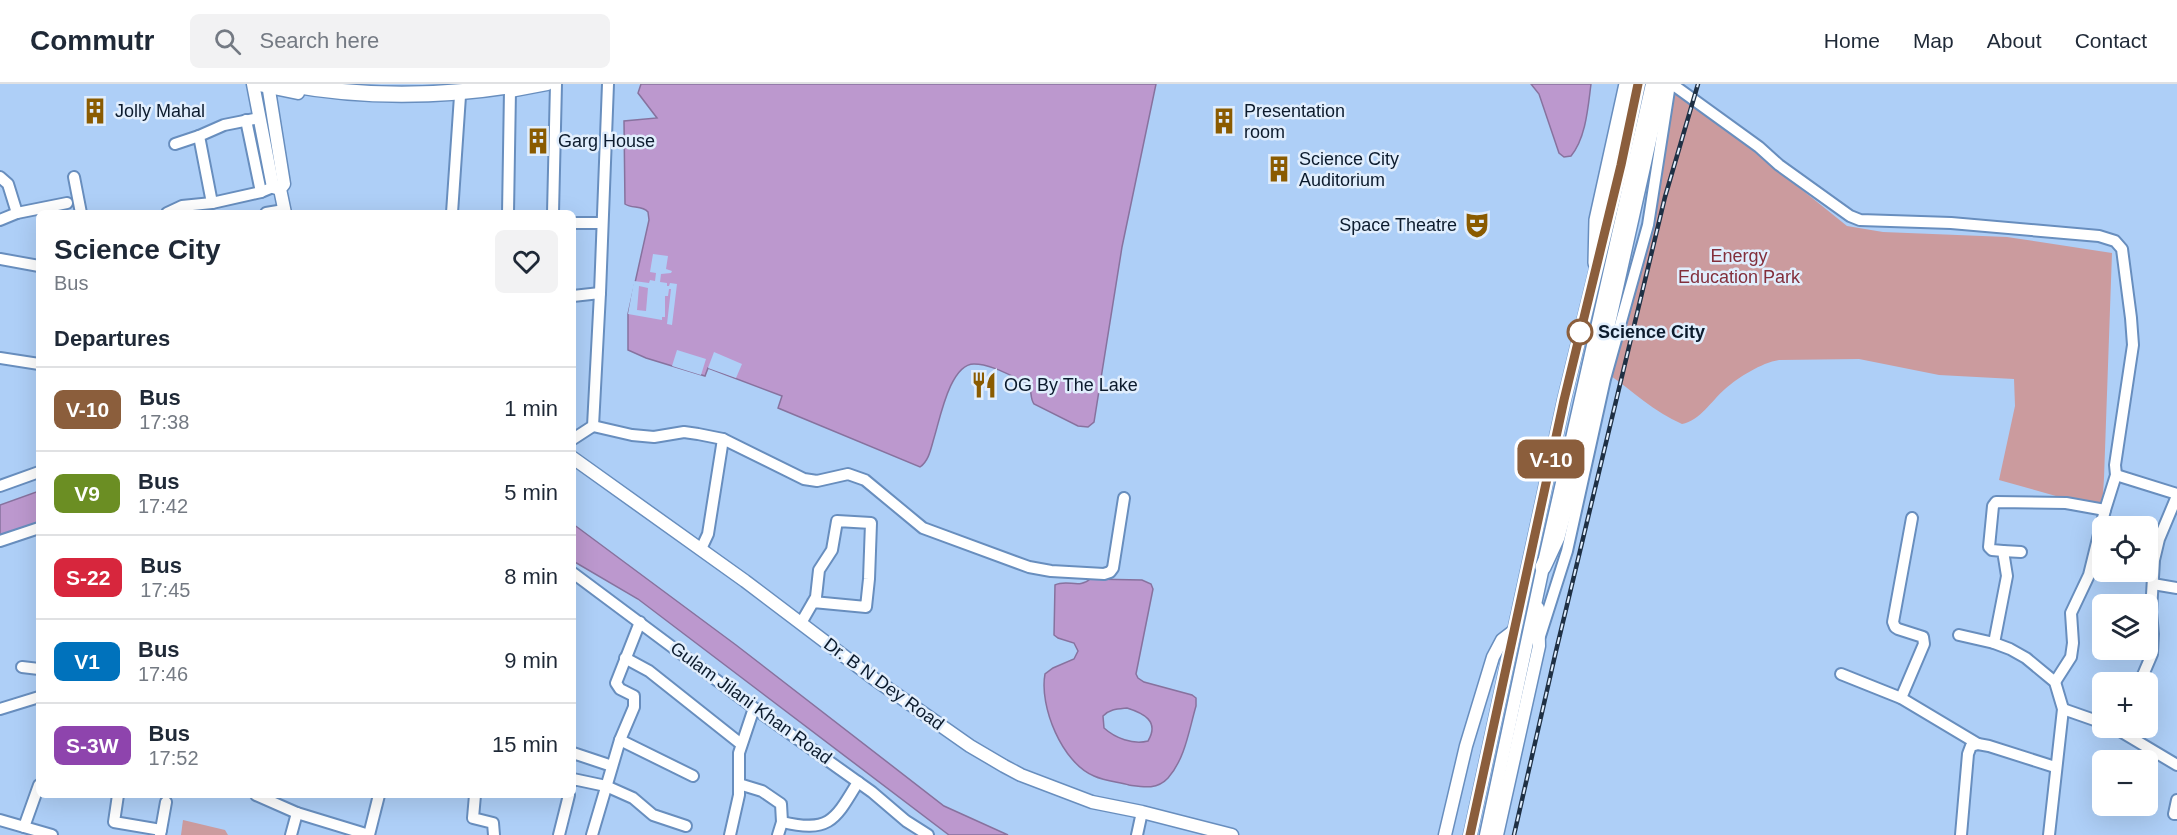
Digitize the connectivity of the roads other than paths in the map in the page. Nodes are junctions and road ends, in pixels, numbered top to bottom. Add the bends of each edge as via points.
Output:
1 (254, 84) edge
2 (288, 84) edge
3 (547, 84) edge
4 (556, 84) edge
5 (608, 84) edge
6 (1626, 84) edge
7 (1638, 84) edge
8 (1652, 84) edge
9 (1661, 84) edge
10 (1671, 84) edge
11 (268, 85) edge
12 (515, 87) edge
13 (460, 96) junction
14 (260, 118) junction
15 (246, 120) junction
16 (199, 136) junction
17 (175, 144) dead end
18 (0, 177) edge
19 (74, 177) dead end
20 (276, 188) junction
21 (261, 192) junction
22 (212, 202) junction
23 (67, 203) dead end
24 (80, 210) edge
25 (173, 210) edge
26 (284, 210) edge
27 (452, 210) edge
28 (508, 210) edge
29 (553, 210) edge
30 (17, 213) junction
31 (0, 220) edge
32 (576, 223) edge
33 (602, 223) junction
34 (0, 259) edge
35 (1596, 263) junction
36 (36, 265) edge
37 (600, 294) junction
38 (576, 296) edge
39 (0, 358) edge
40 (36, 364) edge
41 (593, 426) junction
42 (576, 437) edge
43 (723, 439) junction
44 (576, 460) edge
45 (36, 473) edge
46 (2116, 475) junction
47 (0, 486) edge
48 (2177, 495) edge
49 (1124, 498) dead end
50 (2105, 510) junction
51 (1912, 518) dead end
52 (36, 529) edge
53 (0, 541) edge
54 (701, 549) junction
55 (2003, 551) junction
56 (2021, 552) dead end
57 (1543, 567) junction
58 (576, 575) edge
59 (2154, 584) junction
60 (2177, 588) edge
61 (1536, 598) junction
62 (813, 602) junction
63 (640, 622) junction
64 (801, 623) junction
65 (1515, 630) junction
66 (1959, 635) dead end
67 (1540, 636) junction
68 (1994, 642) junction
69 (625, 658) junction
70 (22, 666) dead end
71 (36, 668) edge
72 (2144, 672) edge
73 (1841, 674) dead end
74 (2055, 682) junction
75 (36, 698) edge
76 (1901, 698) junction
77 (754, 708) junction
78 (0, 709) edge
79 (2063, 709) junction
80 (2092, 719) edge
81 (2132, 738) edge
82 (620, 740) junction
83 (741, 744) junction
84 (1978, 744) junction
85 (576, 754) edge
86 (2177, 765) edge
87 (612, 766) junction
88 (2055, 767) junction
89 (693, 776) dead end
90 (576, 780) edge
91 (858, 782) junction
92 (739, 784) junction
93 (606, 786) junction
94 (36, 793) edge
95 (118, 798) edge
96 (263, 798) edge
97 (378, 798) edge
98 (475, 798) edge
99 (568, 798) edge
100 (2177, 800) edge
101 (166, 802) dead end
102 (1143, 812) junction
103 (297, 813) junction
104 (2177, 814) edge
105 (0, 820) edge
106 (782, 822) junction
107 (686, 826) dead end
108 (24, 827) junction
109 (161, 832) edge
110 (52, 835) edge
111 (291, 835) edge
112 (369, 835) edge
113 (494, 835) edge
114 (559, 835) edge
115 (592, 835) edge
116 (730, 835) edge
117 (778, 835) edge
118 (928, 835) edge
119 (1137, 835) edge
120 (1232, 835) edge
121 (1446, 835) edge
122 (1470, 835) edge
123 (1486, 835) edge
124 (1497, 835) edge
125 (1961, 835) edge
126 (2049, 835) edge

1 - 11 main road
1 - 14 main road
2 - 12 highway via 352,93 412,94
3 - 12 main road
4 - 29 street
5 - 33 street
6 - 35 highway via 1598,220
7 - 35 main road
8 - 57 main road
9 - 57 highway via 1568,493 1557,537
10 - 46 street via 1860,220 1951,223 2098,236 2115,241 2122,249 2133,345
10 - 67 street via 1648,225 1605,379 1566,551
11 - 13 main road via 339,97
11 - 20 main road via 284,184
12 - 13 main road
12 - 28 street
13 - 27 street
14 - 15 street
14 - 20 main road
15 - 16 street
15 - 21 street
16 - 17 street
16 - 22 street
18 - 30 street via 8,184
19 - 24 street
20 - 21 street
20 - 26 main road
21 - 22 street
22 - 25 street
23 - 30 street
30 - 31 street
32 - 33 street
33 - 37 street
34 - 36 street
35 - 65 main road
37 - 38 street
37 - 41 street
39 - 40 street
41 - 42 street
41 - 43 street via 632,435 654,437 684,432
43 - 49 street via 804,479 817,481 848,474 858,477 923,528 1042,570 1110,572
43 - 54 street via 708,534
44 - 54 main road, Dr. B N Dey Road
45 - 47 street
46 - 48 street
46 - 50 street
48 - 59 street via 2159,540
50 - 55 street via 2066,503 1996,502 1989,547
50 - 74 street via 2089,575 2071,613 2071,657
51 - 76 street via 1893,622 1898,629 1923,637 1924,644
52 - 53 street
54 - 64 main road, Dr. B N Dey Road
55 - 56 street
55 - 68 street via 2007,576
57 - 61 main road
58 - 63 street, Gulam Jilani Khan Road
59 - 60 street
59 - 72 street via 2152,654
61 - 67 main road
61 - 123 main road
62 - 62 street via 819,570 832,550 837,521 871,522 866,607
62 - 64 street
63 - 69 street
63 - 77 street, Gulam Jilani Khan Road
64 - 102 main road, Dr. B N Dey Road via 936,723 1004,766 1092,801
65 - 121 main road via 1502,640 1493,657
65 - 122 main road
66 - 68 street
67 - 124 main road
68 - 74 street via 2026,658
69 - 82 street via 616,684 634,696 635,701
69 - 83 street via 649,671
70 - 71 street
73 - 76 street
74 - 79 street
75 - 78 street
76 - 84 street
77 - 83 street
77 - 91 street, Gulam Jilani Khan Road
79 - 80 street
79 - 88 street
81 - 86 street
82 - 87 street
82 - 89 street
83 - 92 street
84 - 88 street
84 - 125 street via 1971,746 1968,754
85 - 87 street
87 - 93 street
88 - 126 street
90 - 93 street
91 - 106 street via 839,814 828,822 807,826
91 - 118 street, Gulam Jilani Khan Road
92 - 106 street via 762,791 781,804
92 - 116 street
93 - 107 street via 633,798 653,814
93 - 115 street
94 - 108 street
95 - 109 street via 114,822
96 - 103 street
97 - 112 street
98 - 113 street via 473,818 493,823
99 - 114 street
100 - 104 street
101 - 109 street
102 - 119 street
102 - 120 main road, Dr. B N Dey Road
103 - 111 street
103 - 112 street
105 - 108 street
106 - 117 street
108 - 110 street

